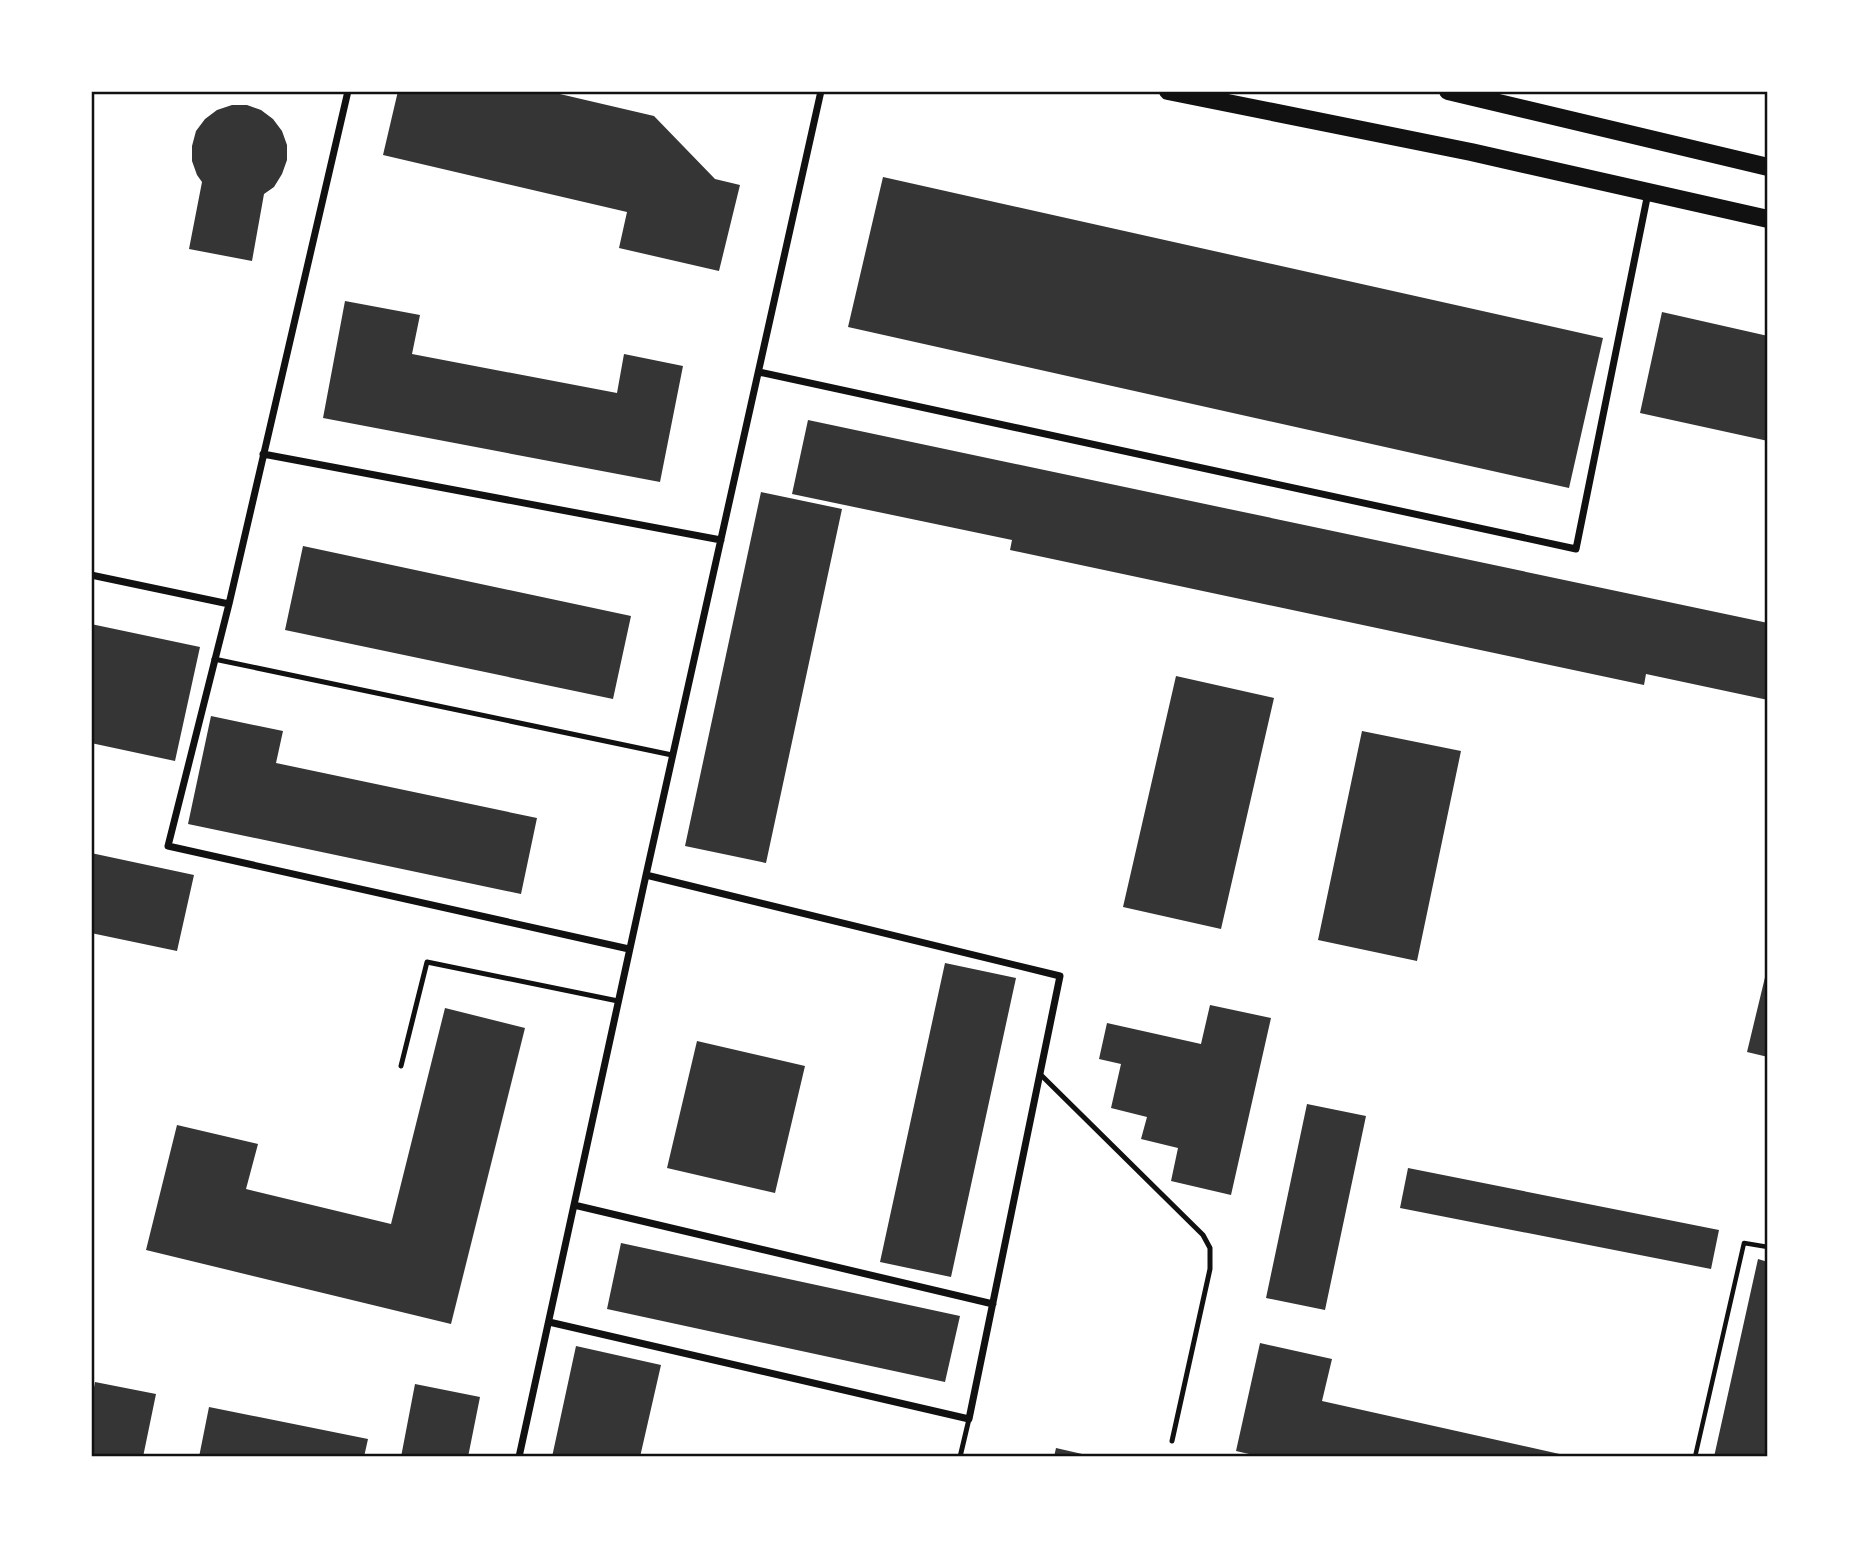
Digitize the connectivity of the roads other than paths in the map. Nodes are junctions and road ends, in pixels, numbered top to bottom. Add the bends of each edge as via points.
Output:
1 (348, 91) edge
2 (821, 91) edge
3 (1168, 91) edge
4 (1448, 91) edge
5 (1473, 94) edge
6 (1768, 167) edge
7 (1648, 192) junction
8 (1768, 219) edge
9 (759, 372) junction
10 (263, 454) junction
11 (721, 540) junction
12 (91, 575) edge
13 (229, 604) junction
14 (214, 659) junction
15 (673, 755) junction
16 (646, 875) junction
17 (629, 950) junction
18 (618, 1001) junction
19 (401, 1066) dead end
20 (1040, 1074) junction
21 (574, 1205) junction
22 (993, 1304) junction
23 (548, 1322) junction
24 (969, 1419) junction
25 (1172, 1441) dead end
26 (519, 1457) edge
27 (960, 1457) edge

1 - 10 street
2 - 9 street
3 - 7 main road
4 - 5 main road
5 - 6 main road
7 - 8 main road
7 - 9 street via 1576,549
9 - 11 street
10 - 11 street
10 - 13 street
11 - 15 street
12 - 13 street
13 - 14 street
14 - 15 lane
14 - 17 street via 168,846
15 - 16 street
16 - 17 street
16 - 20 street via 1060,976
17 - 18 street
18 - 19 lane via 427,962
18 - 21 street
20 - 22 street
20 - 25 lane via 1203,1235 1210,1248 1210,1269
21 - 22 street
21 - 23 street
22 - 24 street
23 - 24 street
23 - 26 street
24 - 27 lane

